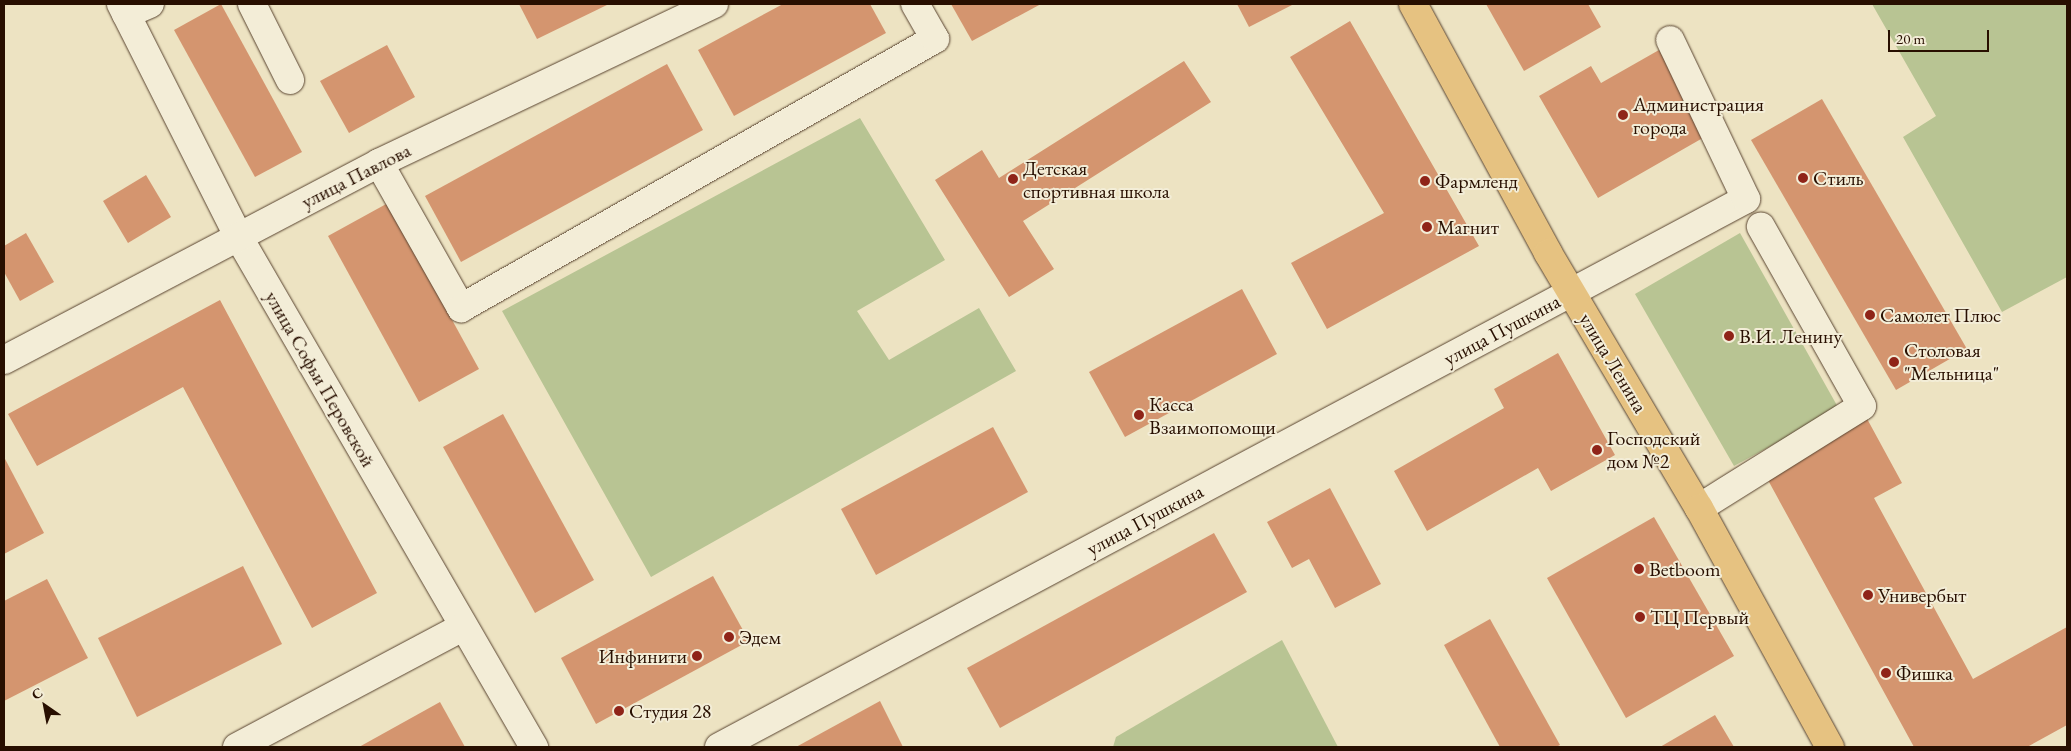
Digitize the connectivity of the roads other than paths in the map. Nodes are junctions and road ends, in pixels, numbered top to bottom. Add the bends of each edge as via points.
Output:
1 (252, 4) edge
2 (714, 4) edge
3 (915, 4) edge
4 (1413, 4) edge
5 (132, 7) edge
6 (1670, 40) dead end
7 (290, 80) dead end
8 (379, 163) junction
9 (1761, 227) dead end
10 (238, 236) junction
11 (1570, 293) junction
12 (4, 360) edge
13 (1699, 508) junction
14 (463, 628) junction
15 (237, 747) edge
16 (534, 747) edge
17 (719, 747) edge
18 (1830, 747) edge

1 - 7 street
2 - 8 street, улица Павлова
3 - 8 street via 935,39 461,308
4 - 11 main road, улица Ленина
5 - 10 street, улица Софьи Перовской
6 - 11 street, улица Пушкина via 1746,200
8 - 10 street, улица Павлова
9 - 13 street via 1862,406
10 - 12 street, улица Павлова
10 - 14 street, улица Софьи Перовской
11 - 13 main road, улица Ленина
11 - 17 street, улица Пушкина
13 - 18 main road, улица Ленина
14 - 15 street
14 - 16 street, улица Софьи Перовской

